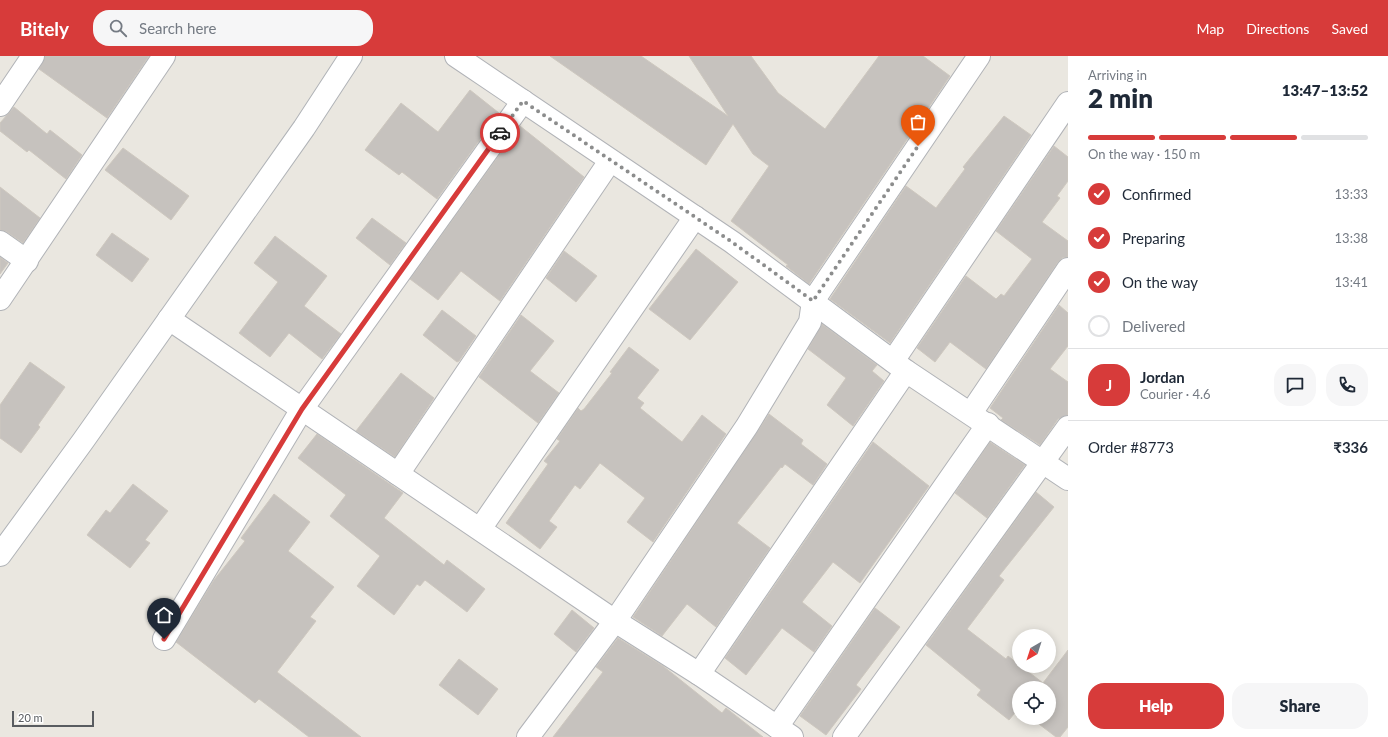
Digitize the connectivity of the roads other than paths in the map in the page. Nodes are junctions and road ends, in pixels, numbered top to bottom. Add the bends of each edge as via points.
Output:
1 (33, 56) edge
2 (164, 56) edge
3 (351, 56) edge
4 (456, 56) edge
5 (979, 56) edge
6 (523, 101) junction
7 (1068, 103) edge
8 (0, 105) edge
9 (610, 161) junction
10 (695, 217) junction
11 (0, 242) edge
12 (27, 261) junction
13 (1068, 269) edge
14 (0, 299) edge
15 (813, 301) junction
16 (169, 319) junction
17 (900, 366) junction
18 (302, 409) junction
19 (980, 419) junction
20 (1068, 427) edge
21 (1043, 462) junction
22 (398, 474) junction
23 (1068, 479) edge
24 (480, 529) junction
25 (0, 554) edge
26 (615, 621) junction
27 (164, 639) dead end
28 (699, 674) junction
29 (784, 732) edge
30 (528, 737) edge
31 (844, 737) edge

1 - 8 street
2 - 12 street
3 - 16 street via 304,128
4 - 6 street
5 - 15 street
6 - 9 street
6 - 18 street
7 - 17 street
9 - 10 street
9 - 22 street
10 - 15 street
10 - 24 street
11 - 12 street
12 - 14 street
13 - 19 street
15 - 17 street
15 - 26 street via 810,322 755,413
16 - 18 street
16 - 25 street
17 - 19 street
17 - 28 street
18 - 22 street
18 - 27 street
19 - 21 street
19 - 29 street
20 - 21 street
21 - 23 street
21 - 31 street
22 - 24 street
24 - 26 street
26 - 28 street
26 - 30 street
28 - 29 street

